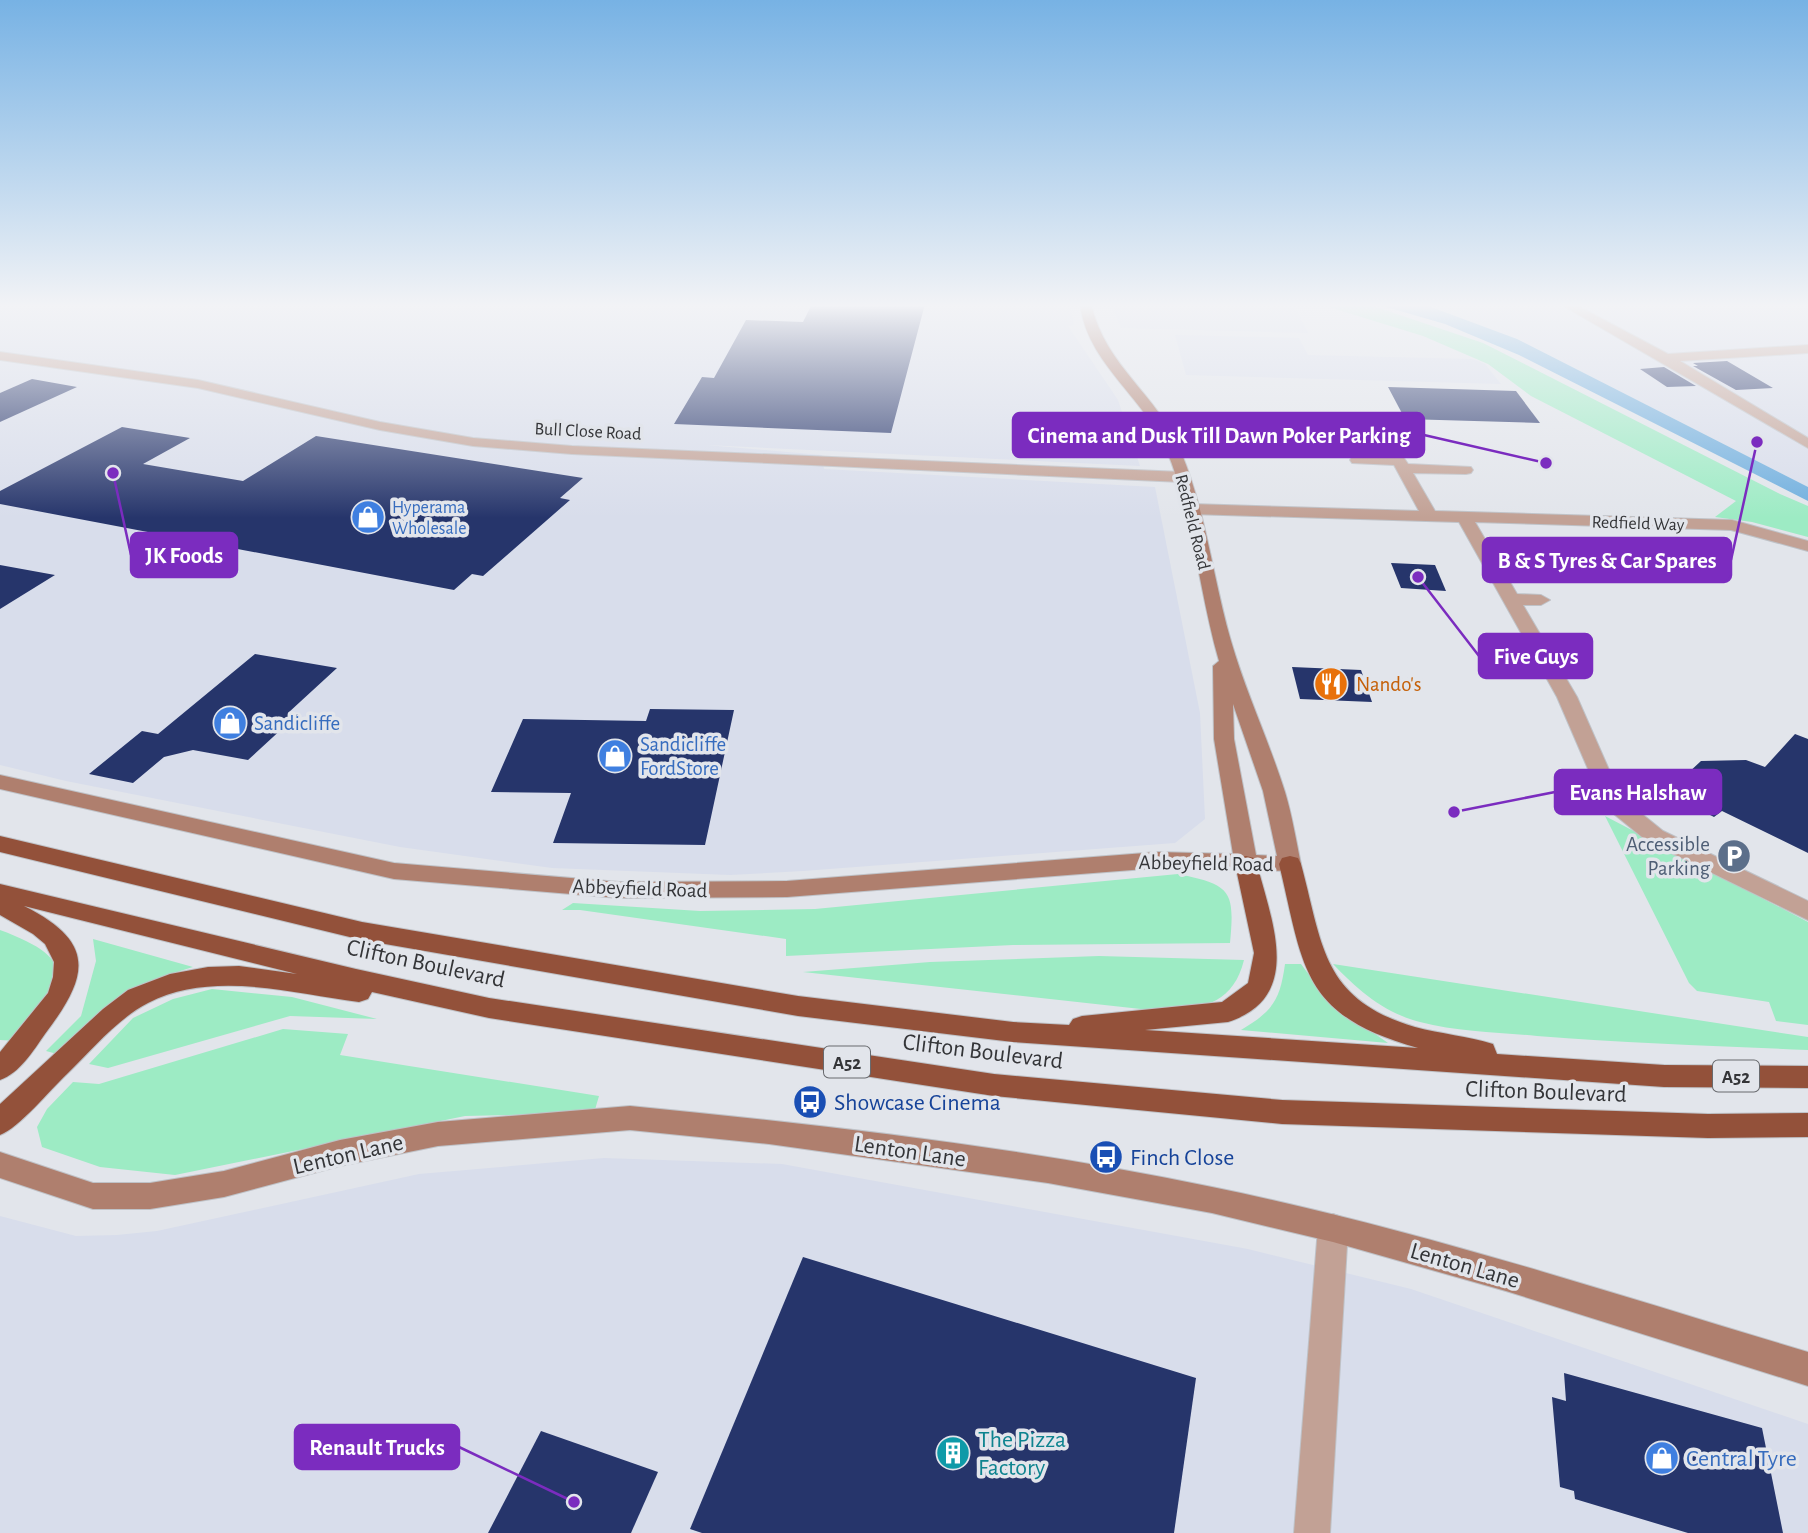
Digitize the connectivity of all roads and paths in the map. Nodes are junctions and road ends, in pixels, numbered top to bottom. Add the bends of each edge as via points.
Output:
1 (138, 376) edge
2 (1122, 376) edge
3 (1695, 376) edge
4 (1808, 444) edge
5 (1357, 460) dead end
6 (1403, 468) junction
7 (1466, 470) dead end
8 (1182, 477) junction
9 (1699, 506) dead end
10 (1191, 509) junction
11 (1430, 517) junction
12 (1465, 518) junction
13 (1715, 525) junction
14 (1808, 546) edge
15 (1511, 599) junction
16 (1541, 600) dead end
17 (1222, 640) junction
18 (0, 782) edge
19 (0, 844) edge
20 (1246, 864) junction
21 (1290, 864) junction
22 (0, 892) edge
23 (0, 906) edge
24 (1808, 911) edge
25 (489, 1008) junction
26 (1013, 1032) junction
27 (0, 1069) edge
28 (1623, 1074) junction
29 (1808, 1077) edge
30 (0, 1123) edge
31 (1808, 1125) edge
32 (0, 1165) edge
33 (1333, 1228) junction
34 (1808, 1369) edge
35 (1312, 1533) edge

1 - 8 street, Bull Close Road via 473,442
2 - 8 street, Redfield Road via 1159,423
3 - 4 street
5 - 6 street via 1399,461
6 - 7 street
6 - 11 street
8 - 10 street, Redfield Road
9 - 13 street
10 - 11 street, Redfield Way
10 - 17 street, Redfield Road
11 - 12 street, Redfield Way
12 - 13 street, Redfield Way
12 - 15 street
13 - 14 street, Redfield Way via 1732,525
15 - 16 street
15 - 24 street via 1567,697 1612,801 1655,836
17 - 20 street, Redfield Road via 1224,739
17 - 21 street, Redfield Road via 1275,793
18 - 20 street, Abbeyfield Road via 394,871 606,889 787,889 1158,860
19 - 26 highway, Clifton Boulevard / A52 via 362,931 798,1006
20 - 21 street, Abbeyfield Road
20 - 26 highway via 1265,953 1260,988 1228,1012
21 - 28 highway via 1311,954 1332,991 1376,1023 1459,1048
22 - 25 highway, Clifton Boulevard / A52
23 - 27 highway via 41,926 65,953 68,971 60,994
25 - 30 highway via 239,976 179,981 136,997 112,1016
25 - 31 highway, Clifton Boulevard / A52 via 995,1086 1282,1112
26 - 28 highway, Clifton Boulevard / A52
28 - 29 highway, Clifton Boulevard / A52
32 - 33 street, Lenton Lane via 93,1196 150,1196 224,1184 438,1133 630,1118 1048,1170 1213,1200
33 - 34 street, Lenton Lane
33 - 35 street

